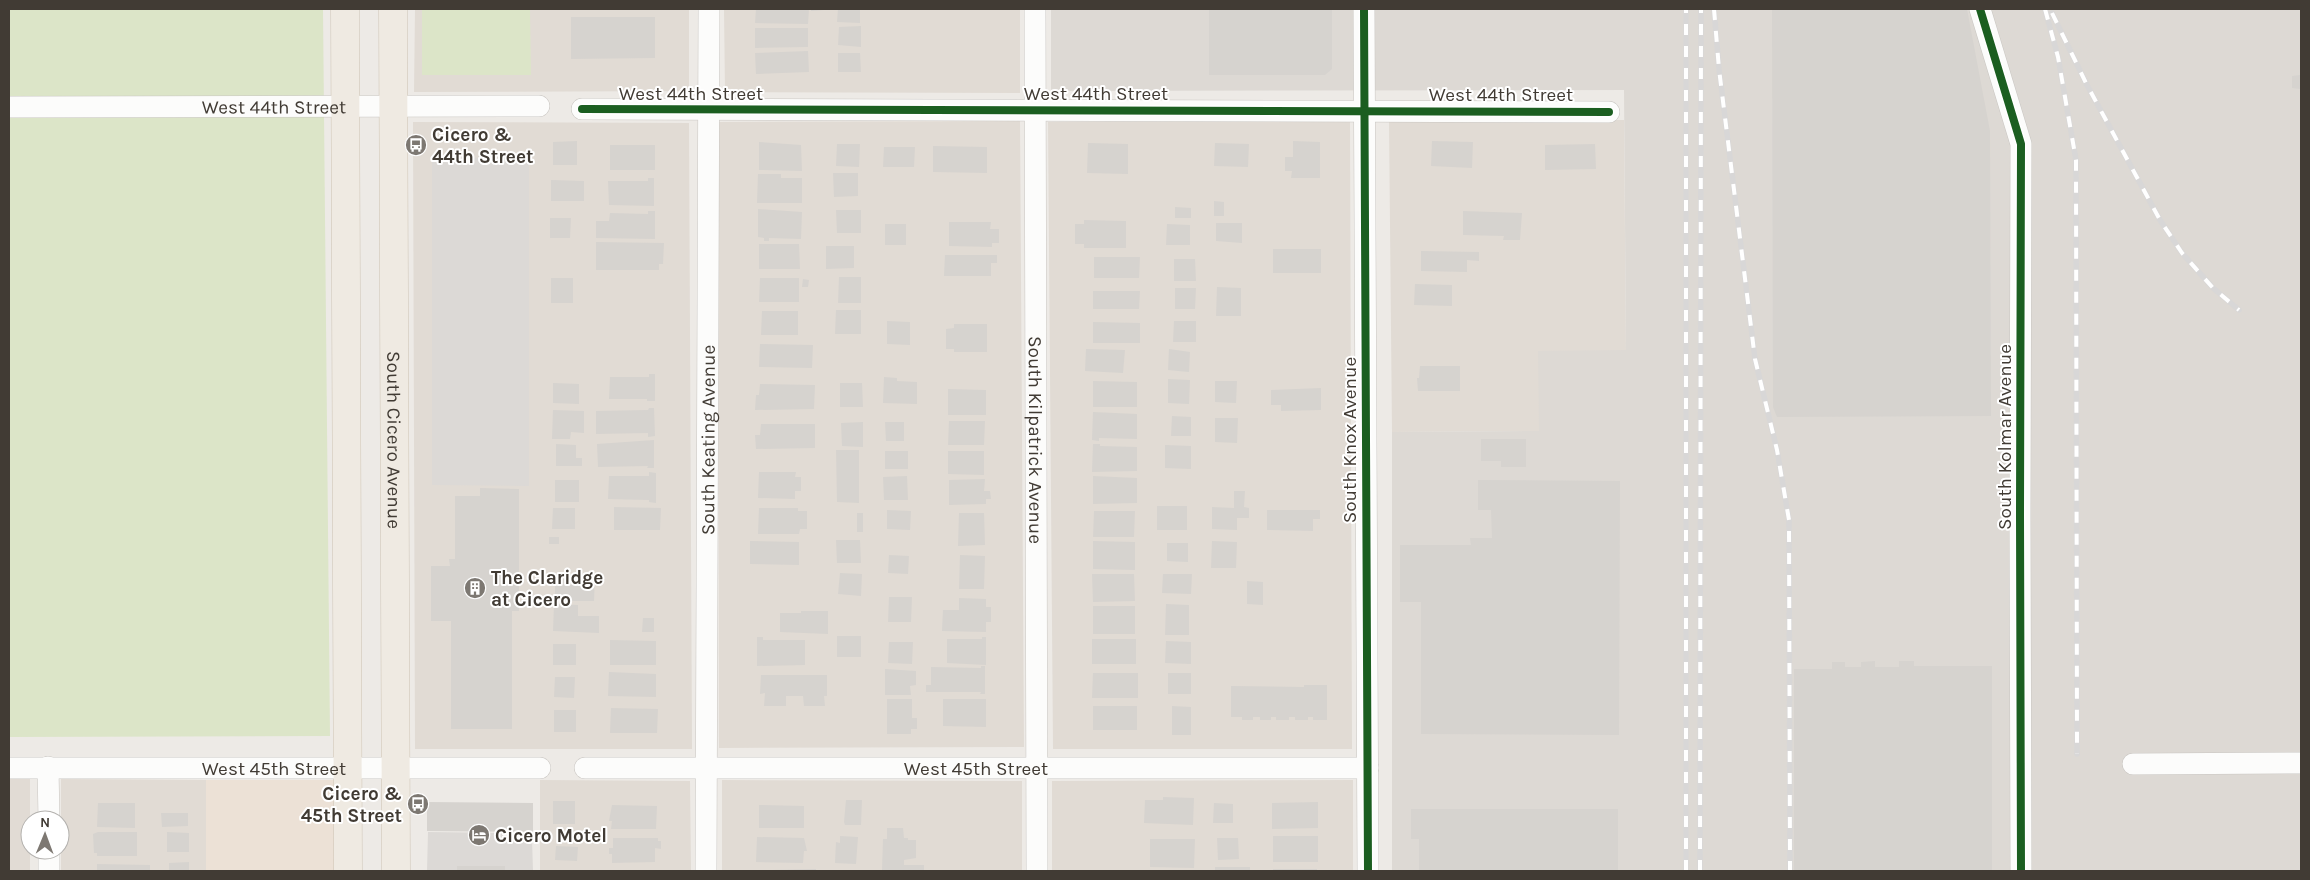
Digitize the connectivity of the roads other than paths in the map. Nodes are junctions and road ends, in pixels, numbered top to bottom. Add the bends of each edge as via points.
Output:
1 (344, 9) edge
2 (393, 9) edge
3 (708, 9) edge
4 (1035, 9) edge
5 (1364, 9) edge
6 (1980, 9) edge
7 (345, 106) junction
8 (393, 106) junction
9 (539, 106) dead end
10 (9, 107) edge
11 (582, 109) dead end
12 (709, 109) junction
13 (1036, 109) junction
14 (1363, 109) junction
15 (1609, 112) dead end
16 (2134, 764) dead end
17 (2301, 764) edge
18 (706, 767) junction
19 (1037, 767) junction
20 (9, 768) edge
21 (48, 768) junction
22 (347, 768) junction
23 (396, 768) junction
24 (540, 768) dead end
25 (585, 768) dead end
26 (1368, 768) junction
27 (48, 810) edge
28 (348, 871) edge
29 (396, 871) edge
30 (706, 871) edge
31 (1037, 871) edge
32 (1368, 871) edge
33 (2021, 871) edge

1 - 7 main road
2 - 8 main road, South Cicero Avenue
3 - 12 street, South Keating Avenue
4 - 13 street, South Kilpatrick Avenue
5 - 14 street, South Knox Avenue
6 - 33 street, South Kolmar Avenue via 2021,144
7 - 8 street, West 44th Street
7 - 10 street, West 44th Street
7 - 22 main road
8 - 9 street, West 44th Street
8 - 23 main road, South Cicero Avenue
11 - 12 street, West 44th Street
12 - 13 street, West 44th Street
12 - 18 street, South Keating Avenue
13 - 14 street, West 44th Street
13 - 19 street, South Kilpatrick Avenue
14 - 15 street, West 44th Street
14 - 26 street, South Knox Avenue
16 - 17 street
18 - 19 street, West 45th Street
18 - 25 street, West 45th Street
18 - 30 street, South Keating Avenue
19 - 26 street, West 45th Street
19 - 31 street, South Kilpatrick Avenue
20 - 21 street, West 45th Street
21 - 22 street, West 45th Street
21 - 27 street
22 - 23 street, West 45th Street
22 - 28 main road
23 - 24 street, West 45th Street
23 - 29 main road, South Cicero Avenue
26 - 32 street, South Knox Avenue

